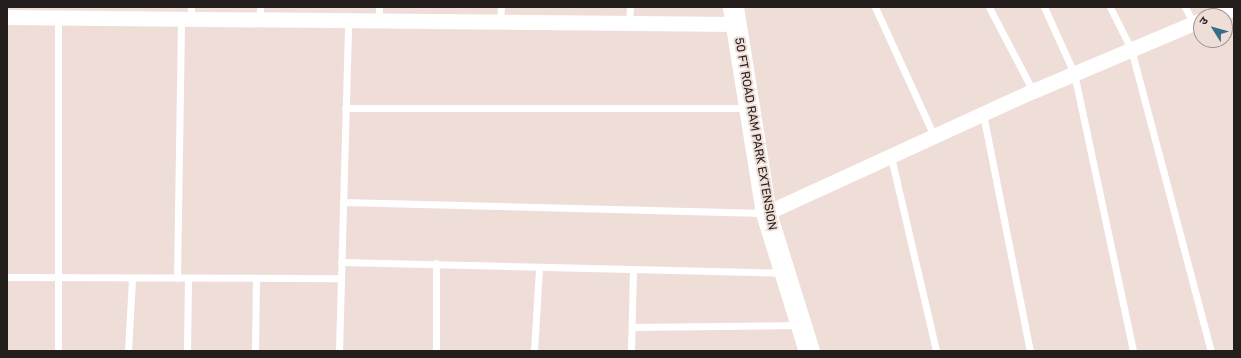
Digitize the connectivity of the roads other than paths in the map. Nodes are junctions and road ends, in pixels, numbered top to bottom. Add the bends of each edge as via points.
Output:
1 (630, 7) edge
2 (875, 7) edge
3 (989, 7) edge
4 (1044, 7) edge
5 (1110, 7) edge
6 (1185, 7) edge
7 (37, 12) edge
8 (136, 12) edge
9 (260, 12) edge
10 (379, 13) edge
11 (188, 14) edge
12 (501, 14) edge
13 (735, 16) edge
14 (1193, 16) edge
15 (7, 17) edge
16 (58, 18) junction
17 (348, 18) junction
18 (629, 22) junction
19 (1193, 23) edge
20 (1131, 49) junction
21 (1074, 73) junction
22 (1033, 91) junction
23 (345, 108) junction
24 (750, 108) junction
25 (983, 114) junction
26 (935, 138) junction
27 (891, 157) junction
28 (343, 202) junction
29 (766, 213) junction
30 (341, 262) junction
31 (436, 263) junction
32 (539, 270) junction
33 (633, 271) junction
34 (783, 273) junction
35 (7, 277) edge
36 (57, 278) junction
37 (177, 278) junction
38 (188, 278) junction
39 (256, 278) junction
40 (340, 278) junction
41 (132, 280) junction
42 (800, 325) junction
43 (632, 327) junction
44 (58, 351) edge
45 (128, 351) edge
46 (187, 351) edge
47 (255, 351) edge
48 (339, 351) edge
49 (436, 351) edge
50 (534, 351) edge
51 (631, 351) edge
52 (809, 351) edge
53 (936, 351) edge
54 (1030, 351) edge
55 (1133, 351) edge
56 (1211, 351) edge

1 - 18 lane
2 - 26 lane
3 - 22 lane
4 - 21 lane
5 - 20 lane
6 - 14 lane
7 - 15 street
7 - 16 street
8 - 11 street
8 - 16 street
9 - 11 street
9 - 17 street
10 - 12 street
10 - 17 street
11 - 37 lane
12 - 18 street
13 - 18 street
13 - 24 street, 50 FT ROAD RAM PARK EXTENSION
16 - 36 lane
17 - 23 lane
19 - 20 street
20 - 21 street
20 - 56 lane
21 - 22 street
21 - 55 lane
22 - 25 street
23 - 24 lane
23 - 28 lane
24 - 29 street, 50 FT ROAD RAM PARK EXTENSION
25 - 26 street
25 - 54 lane
26 - 27 street
27 - 29 street
27 - 53 lane
28 - 29 lane
28 - 30 lane
29 - 34 street, 50 FT ROAD RAM PARK EXTENSION
30 - 31 lane
30 - 40 lane
31 - 32 lane
31 - 49 lane
32 - 33 lane
32 - 50 lane
33 - 34 lane
33 - 43 lane
34 - 42 street, 50 FT ROAD RAM PARK EXTENSION
35 - 36 lane
36 - 41 lane
36 - 44 lane
37 - 38 lane
37 - 41 lane
38 - 39 lane
38 - 46 lane
39 - 40 lane
39 - 47 lane
40 - 48 lane
41 - 45 lane
42 - 43 lane
42 - 52 street, 50 FT ROAD RAM PARK EXTENSION
43 - 51 lane

